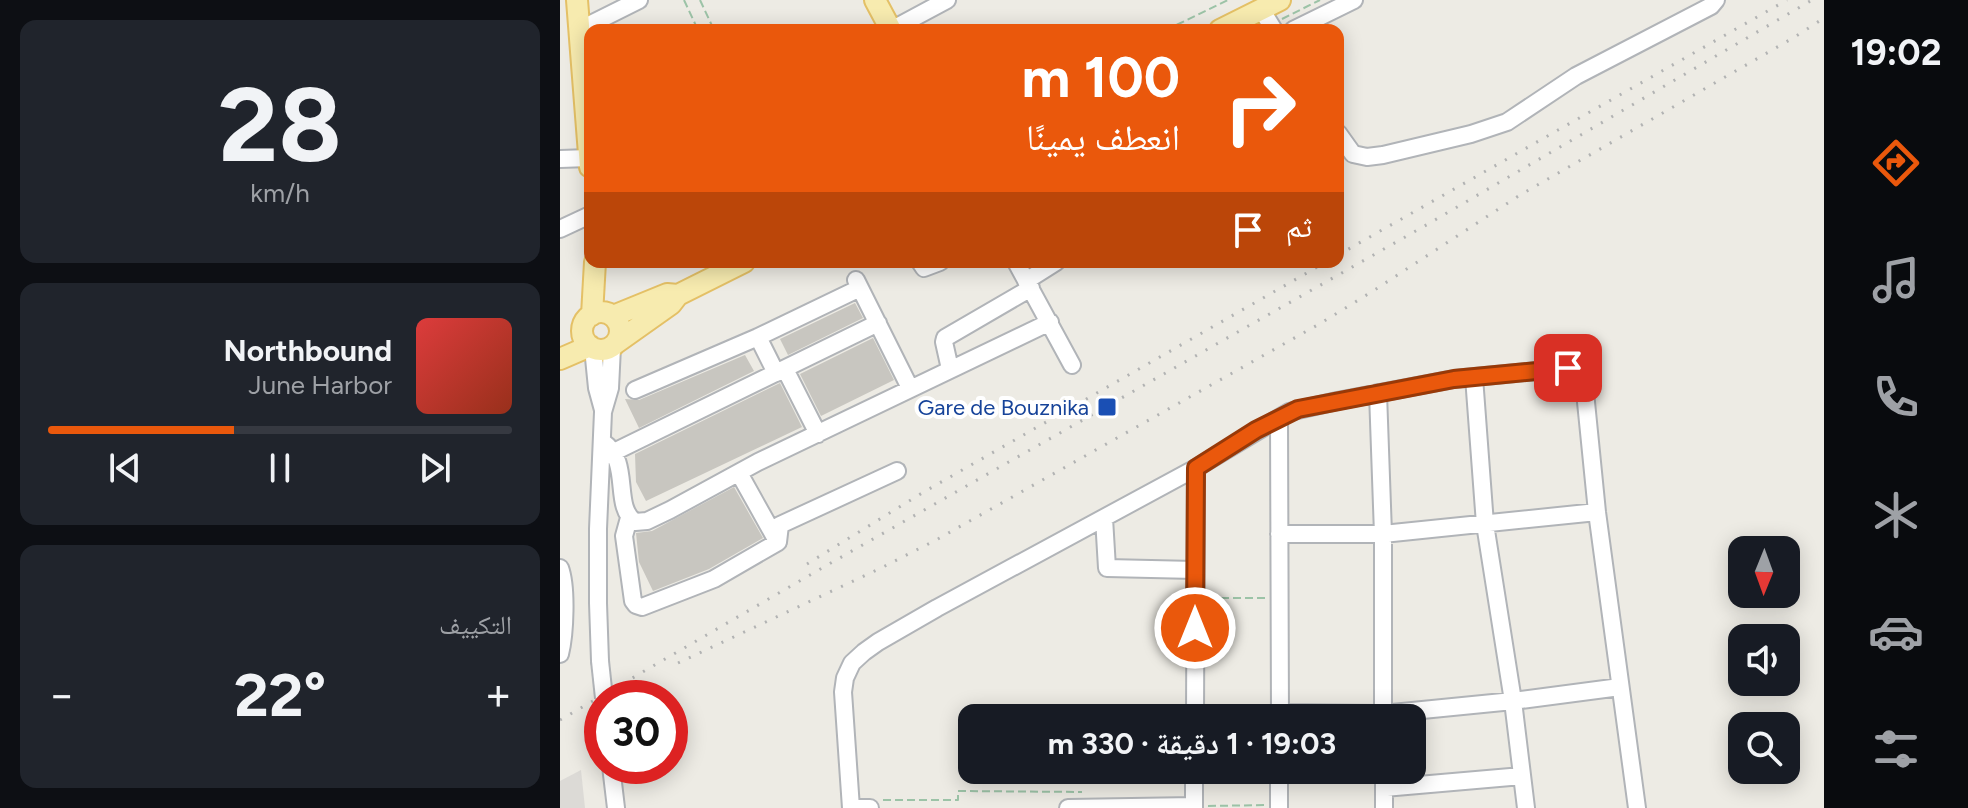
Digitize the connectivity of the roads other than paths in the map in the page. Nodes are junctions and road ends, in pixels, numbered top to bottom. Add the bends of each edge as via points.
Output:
1 (577, 0) edge
2 (639, 0) edge
3 (875, 0) edge
4 (947, 0) edge
5 (1280, 0) edge
6 (1354, 0) edge
7 (1716, 0) edge
8 (1269, 21) edge
9 (591, 24) edge
10 (888, 24) edge
11 (902, 24) edge
12 (1305, 24) edge
13 (584, 28) edge
14 (579, 30) junction
15 (584, 96) edge
16 (1344, 141) edge
17 (560, 159) edge
18 (584, 161) edge
19 (584, 218) edge
20 (560, 229) edge
21 (595, 268) edge
22 (732, 268) edge
23 (1019, 268) edge
24 (1048, 268) edge
25 (1028, 284) junction
26 (1050, 322) junction
27 (878, 323) junction
28 (600, 335) junction
29 (758, 337) junction
30 (560, 345) edge
31 (560, 359) edge
32 (1072, 365) dead end
33 (950, 369) junction
34 (781, 371) junction
35 (1474, 377) junction
36 (910, 388) junction
37 (635, 390) dead end
38 (1378, 393) junction
39 (1279, 418) junction
40 (818, 434) junction
41 (608, 447) junction
42 (1196, 468) junction
43 (897, 471) dead end
44 (739, 473) junction
45 (1597, 512) junction
46 (629, 518) junction
47 (1104, 518) junction
48 (1485, 524) junction
49 (1279, 534) junction
50 (1383, 534) junction
51 (778, 542) junction
52 (560, 568) edge
53 (1195, 570) junction
54 (562, 596) edge
55 (560, 654) edge
56 (602, 680) edge
57 (1620, 687) junction
58 (1513, 701) junction
59 (1195, 704) edge
60 (1280, 704) edge
61 (1382, 704) edge
62 (1426, 711) edge
63 (1522, 776) junction
64 (613, 784) edge
65 (1194, 784) edge
66 (1279, 784) edge
67 (1384, 784) edge
68 (1384, 788) junction
69 (1075, 803) edge
70 (1194, 807) edge
71 (1279, 807) edge
72 (616, 808) edge
73 (862, 808) edge
74 (870, 808) edge
75 (1384, 808) edge
76 (1526, 808) edge
77 (1637, 808) edge

1 - 14 main road
2 - 9 street
3 - 10 main road
4 - 11 street
5 - 8 main road
6 - 12 street
7 - 16 street via 1576,76 1507,122 1367,157 1353,154
13 - 14 street
14 - 15 main road
17 - 18 street
19 - 20 street
21 - 28 main road
22 - 28 main road via 678,295 671,304
23 - 25 street
24 - 25 street
25 - 26 street
25 - 33 street via 945,338
26 - 32 street
26 - 33 street
27 - 29 street via 857,283
27 - 34 street
27 - 36 street
28 - 30 main road
28 - 31 main road
28 - 41 street via 597,388
29 - 34 street
29 - 37 street
33 - 36 street
34 - 40 street
34 - 41 street
35 - 38 street
35 - 45 street via 1568,368 1580,373
35 - 48 street
36 - 40 street
38 - 39 street via 1298,409
38 - 50 street
39 - 42 street
39 - 49 street
40 - 44 street
41 - 46 street
41 - 56 street, bridge via 598,559
42 - 47 street
42 - 53 street
43 - 51 street via 780,525
44 - 46 street via 647,521
44 - 51 street
45 - 48 street
45 - 57 street
46 - 51 street via 624,536 633,601 642,607 714,579
47 - 53 street via 1107,568
47 - 73 street via 902,628 852,663 843,692 845,731 851,808
48 - 50 street
48 - 58 street
49 - 50 street
49 - 60 street
50 - 61 street
52 - 54 street
53 - 59 street
54 - 55 street
57 - 58 street
57 - 77 street
58 - 62 street
58 - 63 street
63 - 68 street
63 - 76 street
64 - 72 street
65 - 70 street
66 - 71 street
67 - 68 street
68 - 75 street
69 - 70 street
73 - 74 street

